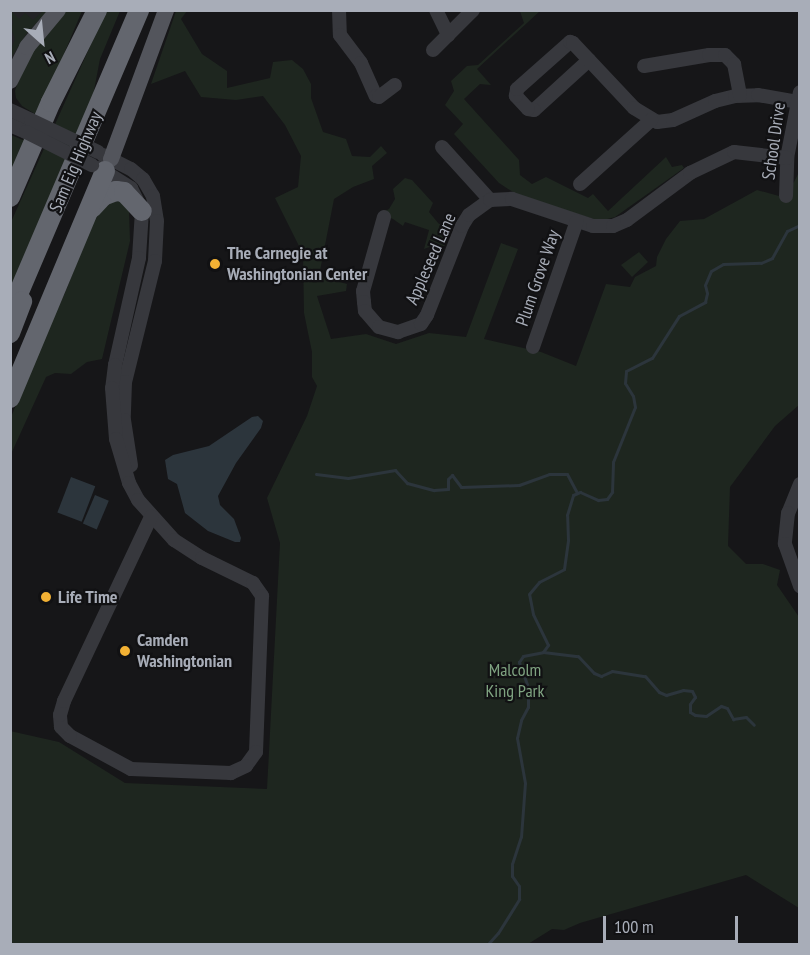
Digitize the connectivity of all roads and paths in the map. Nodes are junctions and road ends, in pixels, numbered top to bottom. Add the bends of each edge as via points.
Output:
1 (58, 10) edge
2 (97, 10) edge
3 (126, 10) edge
4 (140, 10) edge
5 (166, 10) edge
6 (339, 10) edge
7 (436, 10) edge
8 (473, 10) edge
9 (448, 35) junction
10 (433, 50) dead end
11 (589, 60) junction
12 (644, 66) dead end
13 (10, 81) edge
14 (395, 85) dead end
15 (740, 95) junction
16 (798, 97) edge
17 (99, 105) junction
18 (10, 110) edge
19 (651, 120) junction
20 (10, 125) edge
21 (28, 126) junction
22 (442, 147) dead end
23 (787, 158) junction
24 (102, 162) junction
25 (580, 184) dead end
26 (786, 196) dead end
27 (10, 197) edge
28 (490, 200) junction
29 (90, 210) junction
30 (142, 211) junction
31 (384, 218) dead end
32 (577, 221) junction
33 (48, 228) junction
34 (139, 258) junction
35 (155, 261) junction
36 (10, 313) edge
37 (10, 333) edge
38 (533, 347) dead end
39 (10, 398) edge
40 (800, 484) edge
41 (142, 504) junction
42 (151, 517) junction
43 (800, 586) edge

1 - 13 main road via 27,47
2 - 27 highway
3 - 17 highway via 106,61
4 - 17 highway, Sam Eig Highway
5 - 24 main road
6 - 14 street via 340,34 361,63 376,96 380,98
7 - 9 street
8 - 9 street
9 - 10 street
11 - 11 street via 568,42 517,89 516,96 534,110
11 - 19 street via 634,108
12 - 15 street via 725,55 734,64
15 - 16 street
15 - 19 street via 715,101 673,120
16 - 23 street, School Drive
17 - 33 highway, Sam Eig Highway
18 - 21 street
19 - 25 street
20 - 21 street
21 - 24 street, bridge
22 - 28 street
23 - 26 street, School Drive
23 - 32 street via 734,152 690,173 627,220 613,226
24 - 29 highway
24 - 30 street via 131,188
24 - 35 street via 137,174 150,190 157,221
28 - 31 street, Appleseed Lane via 469,215 462,226 421,324 398,332 379,327 365,311 363,291
28 - 32 street via 512,199
29 - 30 highway via 103,195 116,191 124,192
29 - 39 highway
30 - 34 street
32 - 38 street, Plum Grove Way
33 - 36 highway, Sam Eig Highway
33 - 37 highway
34 - 35 street
34 - 41 street via 115,365 112,410 121,461
35 - 41 street via 124,387 129,458
40 - 43 street via 788,513 786,544
41 - 42 street
42 - 42 street via 174,540 253,583 262,596 256,752 246,766 231,773 131,769 69,736 61,727 64,700

